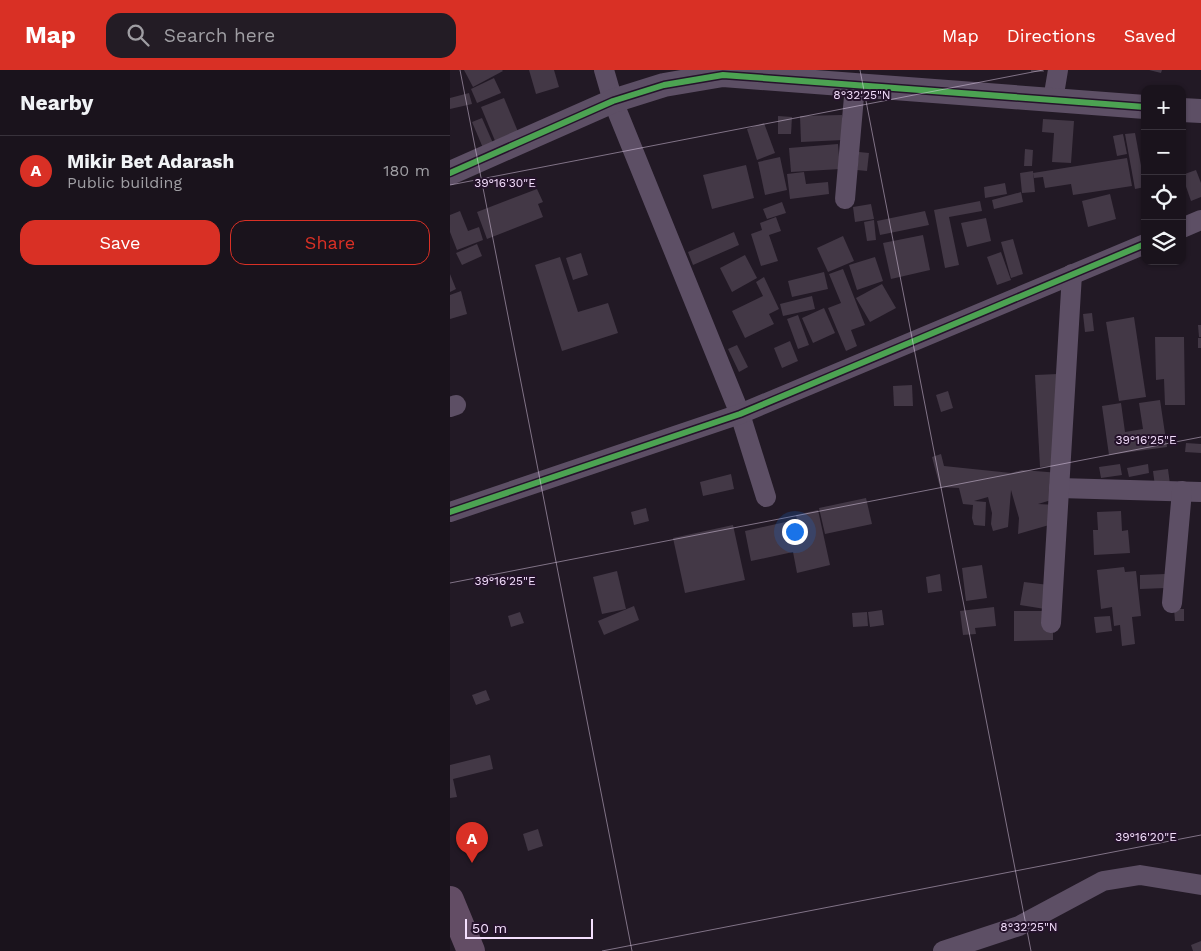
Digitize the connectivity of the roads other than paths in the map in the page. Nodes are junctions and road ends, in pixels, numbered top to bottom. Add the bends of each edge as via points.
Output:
1 (604, 70) edge
2 (1058, 70) edge
3 (904, 79) edge
4 (855, 85) junction
5 (1053, 100) junction
6 (613, 101) junction
7 (1141, 107) edge
8 (1186, 110) edge
9 (1201, 111) edge
10 (450, 173) edge
11 (845, 199) dead end
12 (1201, 220) edge
13 (1186, 226) edge
14 (1141, 246) edge
15 (1072, 274) junction
16 (740, 414) junction
17 (1059, 488) junction
18 (1191, 492) edge
19 (766, 497) dead end
20 (450, 512) edge
21 (1172, 603) dead end
22 (1051, 623) dead end
23 (1201, 885) edge
24 (450, 900) edge
25 (471, 951) edge
26 (943, 951) edge

1 - 6 street
2 - 5 street
3 - 4 street
3 - 5 street
4 - 6 street via 723,75 664,86
4 - 11 street
5 - 7 street
6 - 10 street
6 - 16 street
8 - 9 street
12 - 13 street
14 - 15 street
15 - 16 street
15 - 17 street
16 - 19 street
16 - 20 street
17 - 18 street
17 - 22 street
18 - 21 street
23 - 26 street via 1140,875 1103,881 1019,926
24 - 25 main road

